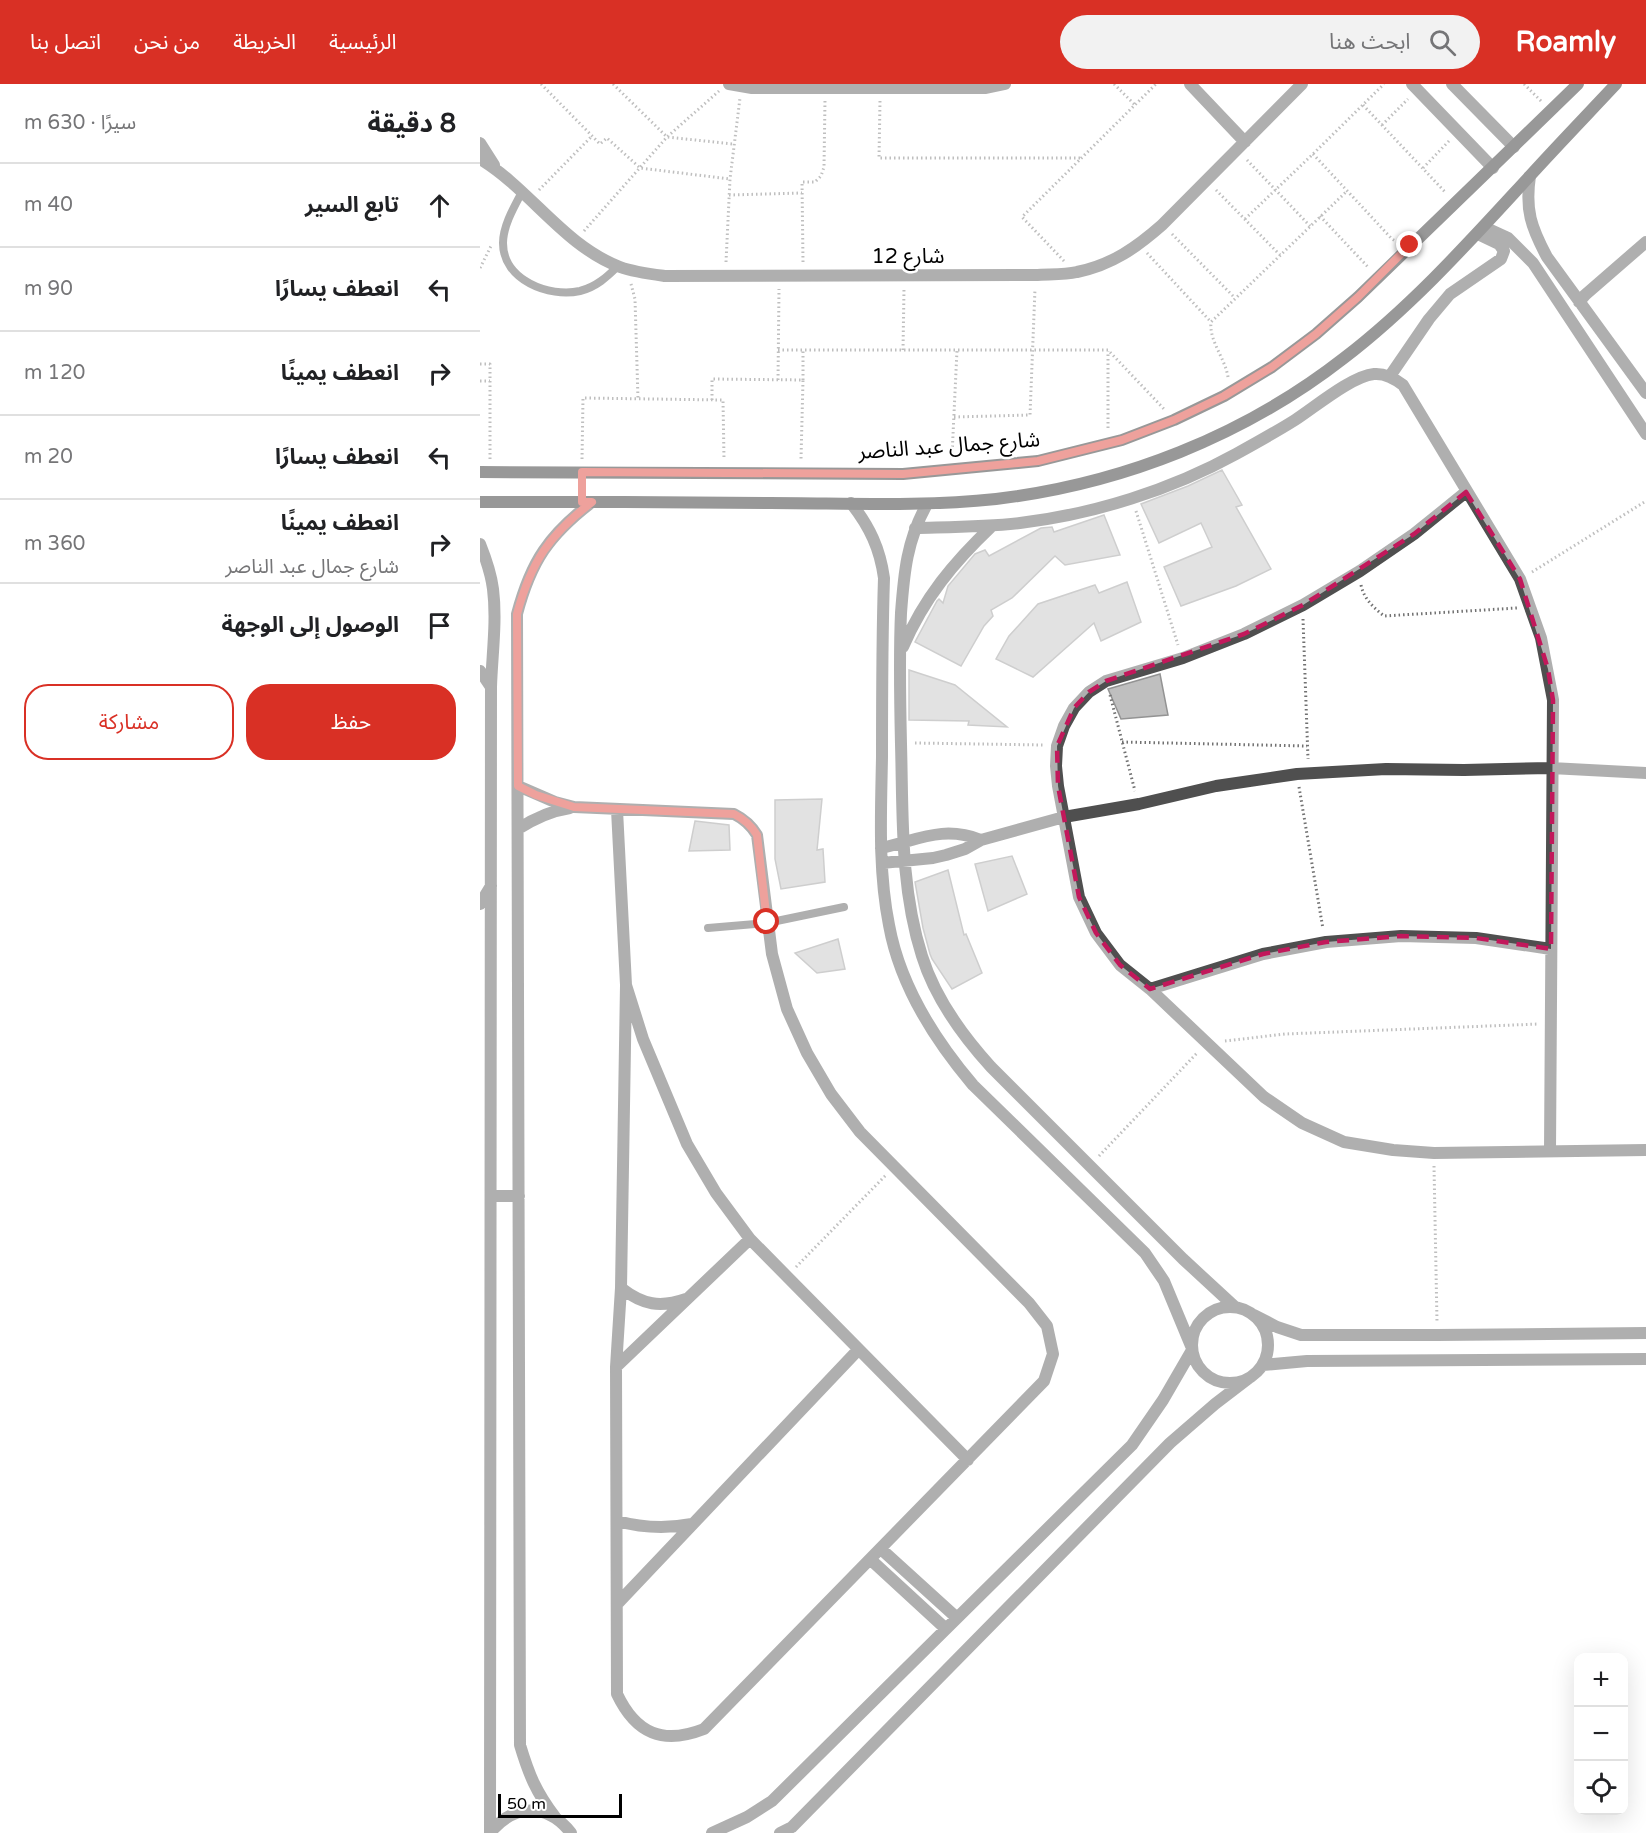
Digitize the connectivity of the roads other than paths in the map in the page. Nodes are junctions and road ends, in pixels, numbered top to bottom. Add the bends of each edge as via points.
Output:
1 (728, 84) edge
2 (1005, 84) edge
3 (1190, 84) edge
4 (1302, 84) edge
5 (1452, 84) edge
6 (1578, 84) edge
7 (1616, 84) edge
8 (1414, 87) edge
9 (480, 143) edge
10 (1241, 145) junction
11 (1514, 147) junction
12 (480, 159) edge
13 (1492, 168) junction
14 (496, 169) junction
15 (1530, 176) junction
16 (526, 196) junction
17 (1481, 230) junction
18 (1644, 250) edge
19 (1547, 257) junction
20 (1533, 263) junction
21 (618, 266) junction
22 (1579, 302) junction
23 (1389, 376) junction
24 (1645, 392) edge
25 (1625, 401) junction
26 (1646, 434) edge
27 (485, 472) edge
28 (1466, 492) junction
29 (480, 502) edge
30 (592, 502) junction
31 (851, 503) junction
32 (927, 504) junction
33 (992, 526) junction
34 (915, 528) junction
35 (480, 544) edge
36 (902, 598) junction
37 (884, 599) junction
38 (493, 614) junction
39 (517, 614) junction
40 (899, 656) junction
41 (480, 671) edge
42 (491, 687) junction
43 (1551, 768) junction
44 (1646, 773) edge
45 (518, 786) junction
46 (574, 807) junction
47 (617, 810) junction
48 (1064, 818) junction
49 (518, 828) junction
50 (981, 840) junction
51 (903, 843) junction
52 (881, 848) junction
53 (904, 860) junction
54 (882, 863) junction
55 (491, 885) junction
56 (480, 904) edge
57 (844, 907) dead end
58 (767, 922) junction
59 (708, 928) dead end
60 (1551, 949) junction
61 (626, 985) junction
62 (480, 986) edge
63 (1150, 989) junction
64 (491, 1002) junction
65 (486, 1125) edge
66 (1646, 1150) edge
67 (1550, 1151) junction
68 (491, 1196) junction
69 (519, 1196) junction
70 (750, 1239) junction
71 (621, 1288) junction
72 (687, 1298) junction
73 (1235, 1307) junction
74 (1254, 1316) junction
75 (1646, 1333) edge
76 (1191, 1348) junction
77 (858, 1350) junction
78 (1646, 1359) edge
79 (1263, 1365) junction
80 (616, 1367) junction
81 (1249, 1378) junction
82 (968, 1460) junction
83 (617, 1521) junction
84 (692, 1524) junction
85 (881, 1549) junction
86 (871, 1560) junction
87 (618, 1603) junction
88 (957, 1618) junction
89 (946, 1629) junction
90 (555, 1817) junction
91 (490, 1833) edge
92 (571, 1833) edge
93 (712, 1833) edge
94 (780, 1833) edge

1 - 2 street via 752,88 880,88
3 - 10 street
4 - 10 street, شارع 12
5 - 11 street
6 - 11 main road, شارع جمال عبد الناصر
7 - 15 main road
8 - 13 street
9 - 14 street
10 - 21 street, شارع 12 via 1140,245 1098,267 1075,273 665,276
11 - 13 main road, شارع جمال عبد الناصر
12 - 14 street, شارع 12
13 - 27 main road, شارع جمال عبد الناصر via 1316,334 1272,367 1224,396 1122,440 1038,461 903,474
14 - 16 street, شارع 12
15 - 17 main road
15 - 19 street via 1529,216
16 - 21 street, شارع 12 via 578,242
16 - 21 lane via 512,211 503,244 518,275 532,285 556,292 580,291 602,282
17 - 20 street via 1508,238
17 - 23 street via 1504,251 1501,259 1450,294
17 - 32 main road via 1384,325 1344,358 1302,389 1211,440 1074,486 994,499
18 - 22 street
19 - 20 street
19 - 22 street
20 - 25 street
22 - 24 street
23 - 28 street via 1407,392
23 - 33 street via 1374,374 1359,379 1287,425 1185,479 1063,516
24 - 25 street
25 - 26 street
28 - 43 street via 1520,579 1531,607 1552,700
28 - 48 street via 1414,534 1303,605 1244,634 1183,658 1106,681 1089,692 1074,708 1057,746
29 - 30 main road
30 - 31 main road
30 - 39 street via 557,532 536,562
31 - 32 main road
31 - 37 street via 874,538 881,558
32 - 34 street
33 - 34 street
33 - 40 street via 937,586 921,609
34 - 36 street via 905,562
35 - 38 street via 488,565
36 - 37 street
36 - 40 street
37 - 52 street
38 - 39 street
38 - 42 street
39 - 45 street
40 - 51 street
41 - 42 street
42 - 55 street
43 - 44 street
43 - 48 street via 1303,774 1216,786
43 - 60 street
45 - 46 street
45 - 49 street
46 - 47 street
46 - 49 street via 535,818
47 - 58 street via 734,814 743,819 757,835
47 - 61 street
48 - 50 street
48 - 63 street via 1079,897 1096,933 1120,964
49 - 69 street
50 - 51 street via 952,832
50 - 53 street via 946,855
51 - 52 street
51 - 53 street
52 - 54 street
53 - 54 street
53 - 73 street via 922,957 950,1016 969,1042 1191,1268
54 - 76 street via 889,927 902,968 931,1030 973,1085 1145,1253 1164,1281
55 - 56 street
55 - 64 street
57 - 58 lane
58 - 59 lane
58 - 82 street via 787,1009 831,1094 860,1132 1029,1303 1047,1326 1053,1354 1044,1381
60 - 63 street via 1476,939 1401,936 1326,942 1263,954
60 - 67 street
61 - 70 street via 643,1040 687,1144
61 - 71 street
62 - 64 street
63 - 67 street via 1264,1097 1302,1123 1344,1142 1434,1153
64 - 65 street
65 - 68 street
66 - 67 street
68 - 69 street
68 - 91 street
69 - 90 street via 520,1745 539,1796
70 - 72 street
70 - 77 street
71 - 72 street via 645,1302 674,1303
71 - 80 street
72 - 80 street
73 - 74 street
73 - 76 street via 1213,1310 1204,1316 1192,1335
74 - 75 street via 1301,1335
74 - 79 street via 1268,1338
76 - 81 street via 1196,1364 1206,1375 1220,1382 1235,1383
76 - 88 street via 1163,1400 1131,1445
77 - 82 street
77 - 84 street
78 - 79 street via 1306,1361
79 - 81 street
80 - 83 street
81 - 94 street via 1170,1443 792,1827
82 - 85 street
83 - 84 street via 662,1528
83 - 87 street
84 - 87 street
85 - 86 street
85 - 88 street
86 - 87 street via 704,1729 688,1735 652,1732 625,1710 617,1694
86 - 89 street
88 - 89 street
89 - 93 street via 772,1801
90 - 91 street via 544,1812 519,1811 498,1823
90 - 92 street

